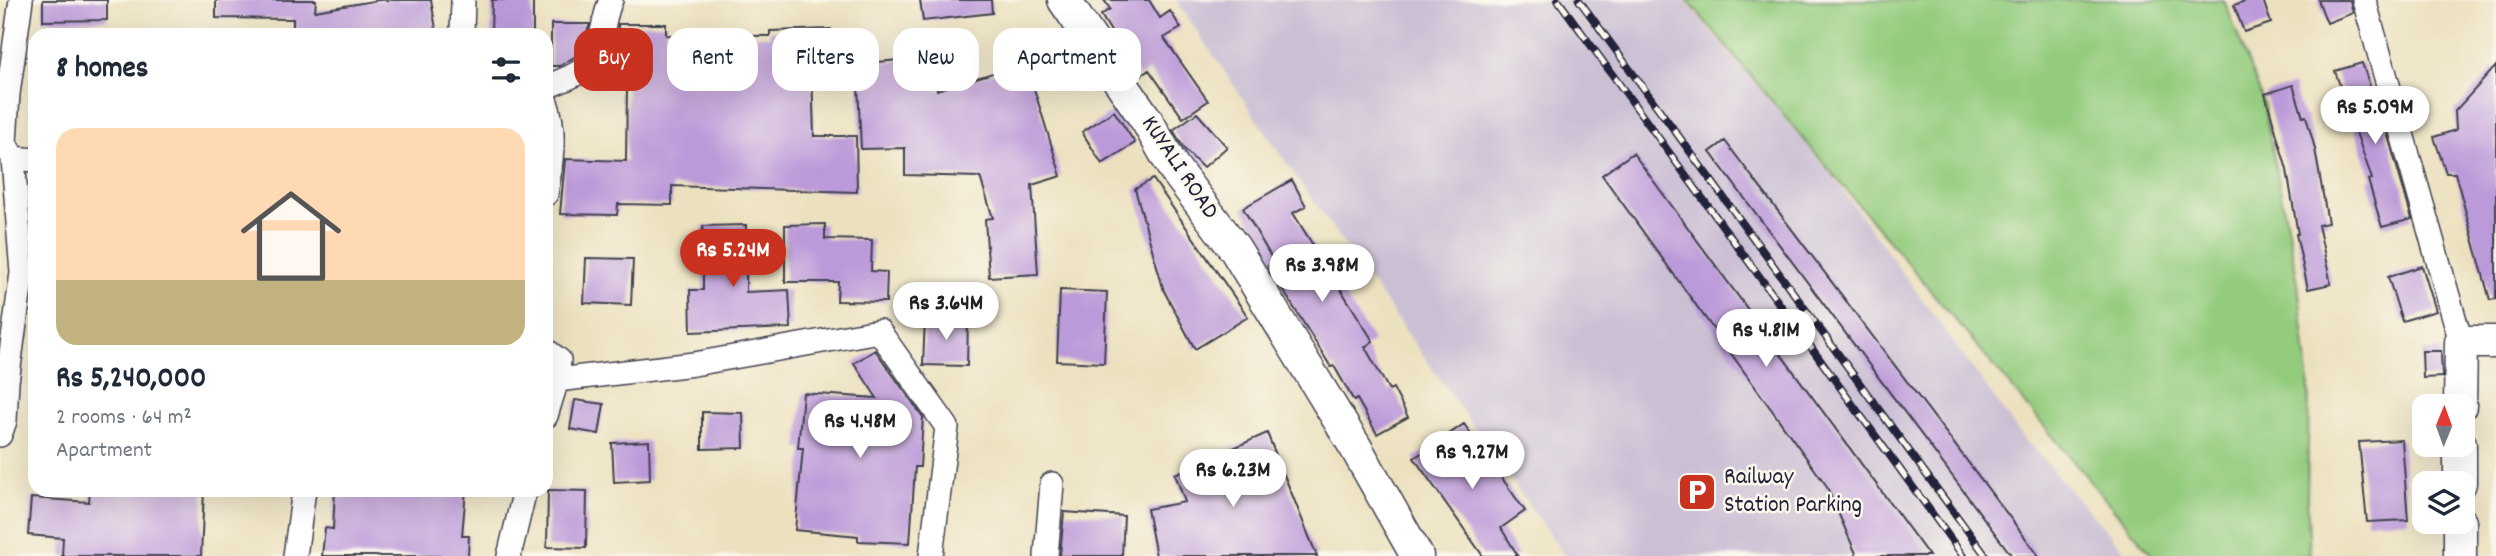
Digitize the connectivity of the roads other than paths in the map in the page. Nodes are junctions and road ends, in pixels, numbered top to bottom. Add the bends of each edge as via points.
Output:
1 (21, 0) edge
2 (463, 0) edge
3 (611, 0) edge
4 (1064, 0) edge
5 (2364, 0) edge
6 (462, 28) edge
7 (553, 84) edge
8 (24, 159) edge
9 (2461, 342) junction
10 (2496, 342) edge
11 (553, 355) edge
12 (557, 380) junction
13 (553, 393) edge
14 (2460, 394) edge
15 (0, 435) edge
16 (1052, 484) dead end
17 (303, 497) edge
18 (523, 497) edge
19 (2460, 534) edge
20 (295, 556) edge
21 (509, 556) edge
22 (931, 556) edge
23 (1046, 556) edge
24 (1417, 556) edge
25 (2459, 556) edge

1 - 8 street via 5,144
2 - 6 street
3 - 7 street via 598,53 587,68
4 - 24 main road, KUYALI ROAD via 1173,167 1235,249
5 - 9 street
8 - 15 street via 22,273
9 - 10 main road
9 - 14 main road
11 - 12 street via 559,360
12 - 13 street
12 - 22 street via 694,365 879,331 947,427
16 - 23 street
17 - 20 street
18 - 21 street
19 - 25 main road

